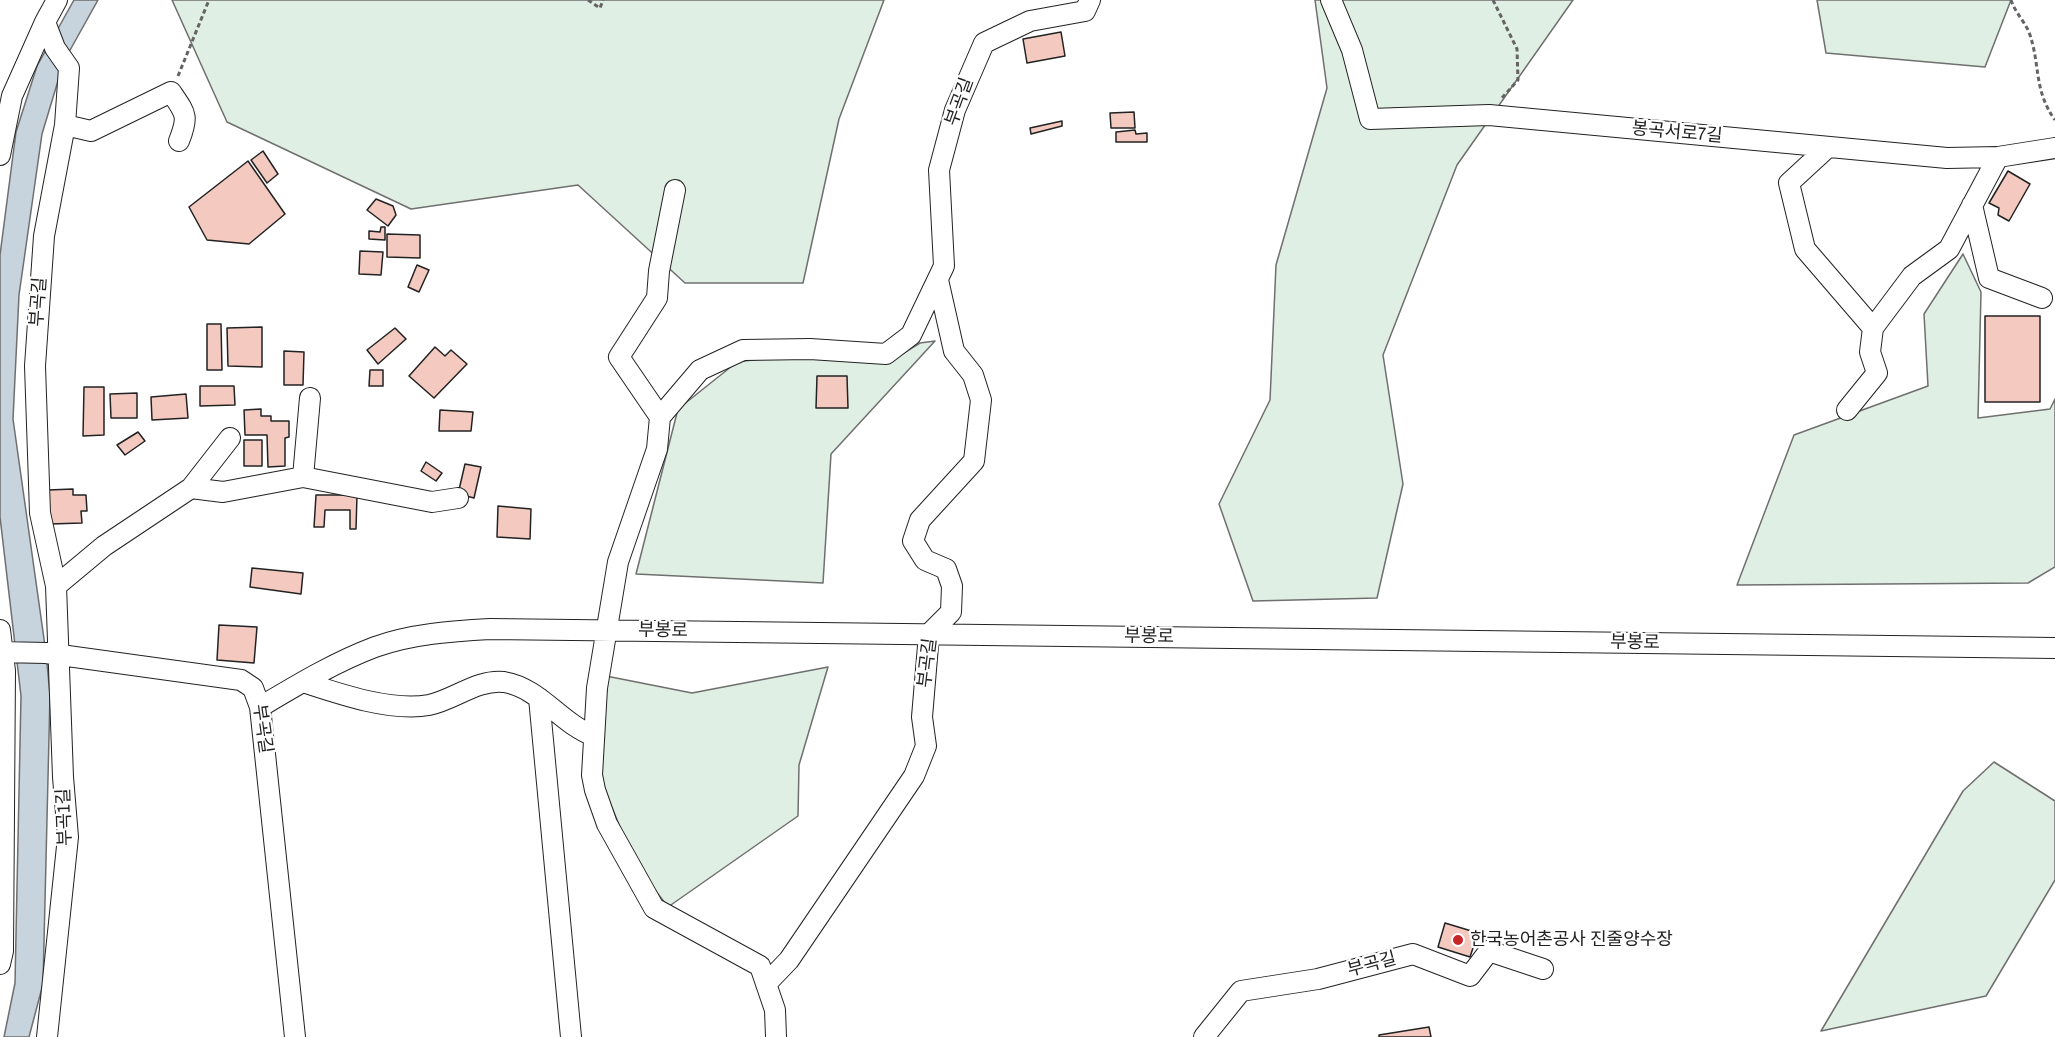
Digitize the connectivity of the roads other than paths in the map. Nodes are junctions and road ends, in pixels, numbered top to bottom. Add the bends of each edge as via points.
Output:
1 (57, 0) edge
2 (1090, 0) edge
3 (1331, 0) edge
4 (45, 22) junction
5 (65, 125) junction
6 (179, 141) dead end
7 (1827, 148) junction
8 (2055, 148) edge
9 (0, 155) edge
10 (1998, 157) junction
11 (675, 190) dead end
12 (1972, 206) junction
13 (938, 280) junction
14 (2042, 298) dead end
15 (1873, 328) junction
16 (310, 398) dead end
17 (1847, 410) dead end
18 (660, 417) junction
19 (230, 438) dead end
20 (303, 477) junction
21 (191, 488) junction
22 (458, 498) dead end
23 (56, 586) junction
24 (0, 630) edge
25 (604, 631) junction
26 (929, 634) junction
27 (2055, 648) edge
28 (6, 652) edge
29 (53, 654) junction
30 (303, 682) junction
31 (539, 698) junction
32 (260, 707) junction
33 (594, 736) junction
34 (0, 964) edge
35 (1543, 969) dead end
36 (766, 984) junction
37 (47, 1037) edge
38 (295, 1037) edge
39 (571, 1037) edge
40 (776, 1037) edge
41 (1204, 1037) edge

1 - 4 street
2 - 13 street, 부곡길 via 1085,10 1030,21 984,43 955,110 939,170 944,266
3 - 7 street, 봉곡서로7길 via 1352,50 1370,119 1489,115
4 - 5 street, 부곡길 via 55,48 69,68
4 - 9 street via 12,96
5 - 6 street via 91,131 171,92 187,121
5 - 23 street, 부곡길 via 44,236 35,366 40,513
7 - 10 street, 봉곡서로7길 via 1947,158
7 - 15 street via 1789,183 1805,249
8 - 10 street, 봉곡서로7길
10 - 12 street
11 - 18 street via 657,298 618,357
12 - 14 street via 1989,278
12 - 15 street via 1949,249 1912,276
13 - 18 street, 부곡길 via 911,335 886,354 744,350 700,370
13 - 26 street, 부곡길 via 954,351 973,375 981,400 974,461 920,520 912,541 925,560 946,569 952,586 951,612
15 - 17 street via 1870,352 1877,373
16 - 20 street
18 - 25 street via 657,449 618,562
19 - 21 street
20 - 21 street via 223,492
20 - 22 street via 432,502
21 - 23 street via 104,546
23 - 29 street, 부곡길
24 - 28 street
25 - 26 street, 부봉로
25 - 30 street, 부봉로 via 443,632 377,646
25 - 33 street
26 - 27 street, 부봉로
26 - 36 street, 부곡길 via 922,717 926,746 914,776 789,960
28 - 29 street
28 - 34 street
29 - 32 street, 부곡길 via 241,680 253,688
29 - 37 street, 부곡1길 via 68,837
30 - 31 street via 346,696 408,706 442,701 495,682 510,684
30 - 32 street, 부봉로
31 - 33 street via 569,723
31 - 39 street
32 - 38 street, 부곡길
33 - 36 street via 594,790 607,824 654,908 760,966
35 - 41 street, 부곡길 via 1489,951 1470,976 1413,954 1318,979 1241,991
36 - 40 street via 775,1010

